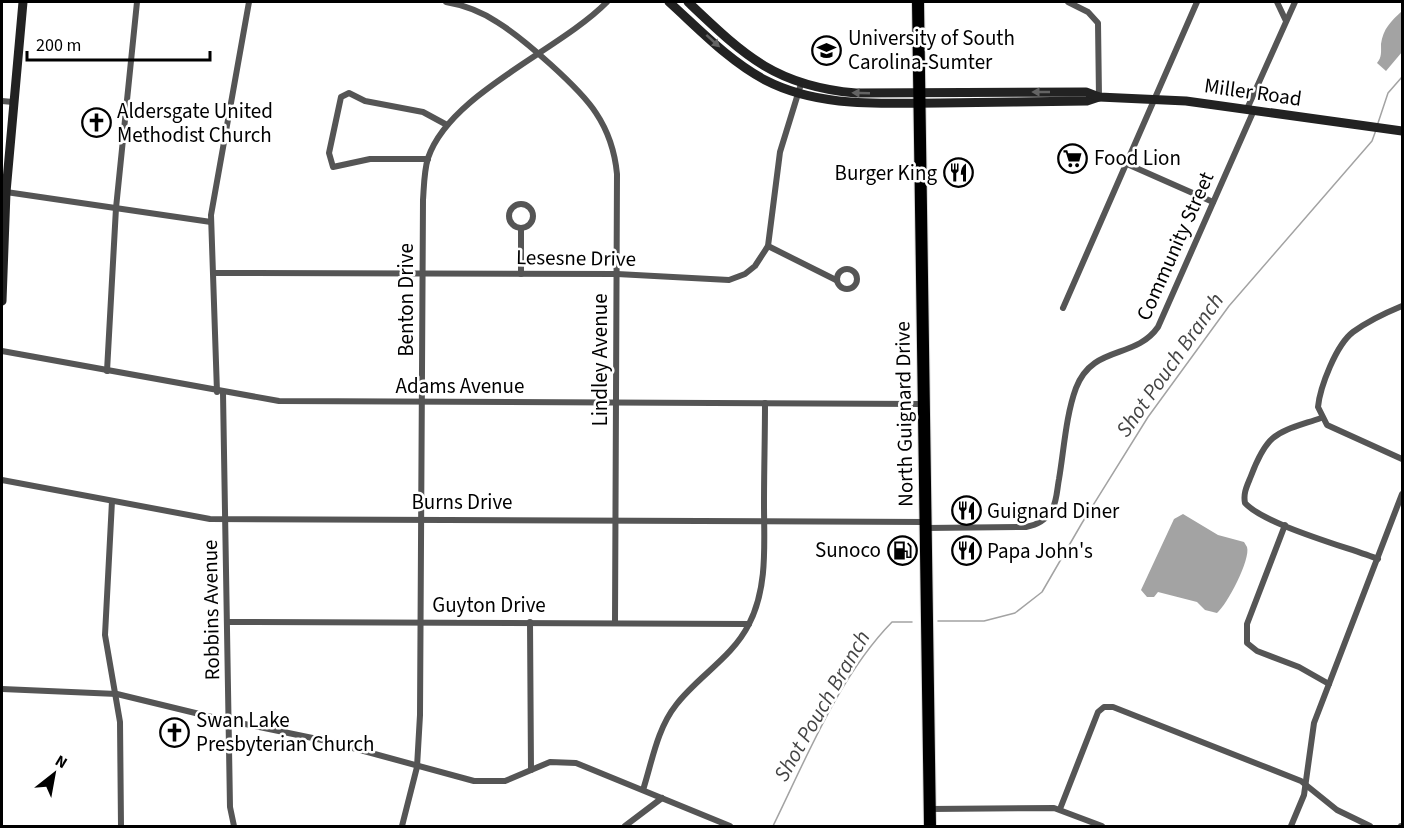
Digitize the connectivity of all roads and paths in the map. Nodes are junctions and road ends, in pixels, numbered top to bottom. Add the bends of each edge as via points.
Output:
1 (23, 2) edge
2 (137, 2) edge
3 (249, 2) edge
4 (446, 2) edge
5 (608, 2) edge
6 (669, 2) edge
7 (688, 2) edge
8 (918, 2) edge
9 (1068, 2) edge
10 (1197, 2) edge
11 (1277, 2) edge
12 (1295, 2) edge
13 (1286, 21) junction
14 (537, 55) junction
15 (801, 84) junction
16 (797, 94) junction
17 (1099, 97) junction
18 (920, 98) junction
19 (1156, 99) junction
20 (2, 101) edge
21 (13, 102) junction
22 (1251, 110) junction
23 (447, 125) junction
24 (1402, 131) edge
25 (428, 159) junction
26 (1127, 164) junction
27 (6, 192) junction
28 (1213, 202) junction
29 (4, 204) edge
30 (116, 208) junction
31 (211, 222) junction
32 (521, 228) dead end
33 (768, 246) junction
34 (213, 273) junction
35 (423, 274) junction
36 (521, 274) junction
37 (617, 274) junction
38 (836, 280) dead end
39 (2, 300) edge
40 (1402, 306) edge
41 (1063, 308) dead end
42 (2, 351) edge
43 (107, 371) junction
44 (220, 392) junction
45 (422, 403) junction
46 (616, 403) junction
47 (765, 403) junction
48 (923, 404) junction
49 (1321, 418) junction
50 (1402, 459) edge
51 (2, 480) edge
52 (1402, 494) edge
53 (112, 501) junction
54 (422, 518) junction
55 (226, 519) junction
56 (616, 519) junction
57 (764, 520) junction
58 (926, 525) junction
59 (1285, 525) junction
60 (1378, 558) junction
61 (421, 621) junction
62 (228, 622) junction
63 (530, 622) junction
64 (615, 622) junction
65 (749, 624) junction
66 (1329, 684) junction
67 (2, 689) edge
68 (117, 694) junction
69 (230, 719) junction
70 (417, 767) junction
71 (531, 770) junction
72 (1306, 783) junction
73 (643, 790) junction
74 (662, 798) junction
75 (930, 809) junction
76 (1060, 809) junction
77 (121, 826) edge
78 (234, 826) edge
79 (402, 826) edge
80 (626, 826) edge
81 (730, 826) edge
82 (930, 826) edge
83 (1102, 826) edge
84 (1291, 826) edge
85 (1370, 826) edge

1 - 21 main road
2 - 30 street
3 - 31 street, Robbins Avenue
4 - 14 street, Lindley Avenue via 497,21
5 - 14 street, Benton Drive
6 -> 16 main road, Miller Road via 743,66
7 - 15 main road, Miller Road via 750,58
8 - 18 highway, North Guignard Drive
9 - 17 street via 1088,12 1098,23
10 - 19 street
11 - 13 street
12 - 13 street, Community Street
13 - 22 street, Community Street
14 - 23 street, Benton Drive via 463,107
14 - 37 street, Lindley Avenue via 589,103 611,145 617,174
15 - 16 street, Lesesne Drive
18 -> 15 main road, Miller Road
16 - 18 main road, Miller Road via 852,102
16 - 33 street, Lesesne Drive via 780,152
17 - 18 main road, Miller Road via 1087,101
17 - 19 main road, Miller Road
18 - 48 highway, North Guignard Drive
19 - 22 main road, Miller Road
19 - 26 street
20 - 21 street
21 - 27 main road
22 - 24 main road, Miller Road
22 - 28 street, Community Street
23 - 25 street, Benton Drive
23 - 25 street via 408,108 365,101 349,93 341,97 329,153 333,167 370,159
25 - 35 street, Benton Drive
26 - 28 street
26 - 41 street
27 - 29 main road
27 - 30 street
28 - 58 street, Community Street via 1166,313 1153,334 1137,346 1094,362 1079,382 1056,499 1049,514 1026,527
29 - 39 main road
30 - 31 street
30 - 43 street
31 - 34 street, Robbins Avenue
32 - 36 street
33 - 37 street, Lesesne Drive via 755,266 729,280
33 - 38 street
34 - 35 street, Lesesne Drive
34 - 44 street, Robbins Avenue
35 - 36 street, Lesesne Drive
35 - 45 street, Benton Drive
36 - 37 street, Lesesne Drive
37 - 46 street, Lindley Avenue
40 - 49 street via 1367,323 1343,343 1321,391
42 - 43 street, Adams Avenue
43 - 44 street, Adams Avenue
44 - 45 street, Adams Avenue via 279,402
44 - 55 street, Robbins Avenue
45 - 46 street, Adams Avenue
45 - 54 street, Benton Drive
46 - 47 street, Adams Avenue
46 - 56 street, Lindley Avenue
47 - 48 street, Adams Avenue
47 - 57 street
48 - 58 highway, North Guignard Drive
49 - 50 street via 1333,428
49 - 59 street via 1287,429 1267,442 1244,493 1249,507
51 - 53 street, Burns Drive
52 - 60 street
53 - 55 street, Burns Drive
53 - 68 street via 105,635
54 - 55 street, Burns Drive
54 - 56 street, Burns Drive
54 - 61 street, Benton Drive
55 - 62 street, Robbins Avenue
56 - 57 street, Burns Drive
56 - 64 street, Lindley Avenue
57 - 58 street, Burns Drive
57 - 65 street via 762,588
58 - 75 highway, North Guignard Drive
59 - 60 street
59 - 66 street via 1247,624 1247,643
60 - 66 street
61 - 62 street, Guyton Drive
61 - 63 street, Guyton Drive
61 - 70 street, Benton Drive
62 - 69 street, Robbins Avenue
63 - 64 street, Guyton Drive
63 - 71 street
64 - 65 street, Guyton Drive
65 - 73 street via 733,648 670,712
66 - 72 street via 1311,736
67 - 68 street
68 - 69 street
68 - 77 street
69 - 70 street
69 - 78 street, Robbins Avenue via 230,807
70 - 71 street via 487,783 505,781
70 - 79 street, Benton Drive
71 - 73 street via 550,762 576,763
72 - 76 street via 1138,715 1108,707 1095,718
72 - 84 street
72 - 85 street via 1337,810
73 - 74 street
74 - 80 street
74 - 81 street
75 - 76 street
75 - 82 highway, North Guignard Drive
76 - 83 street

